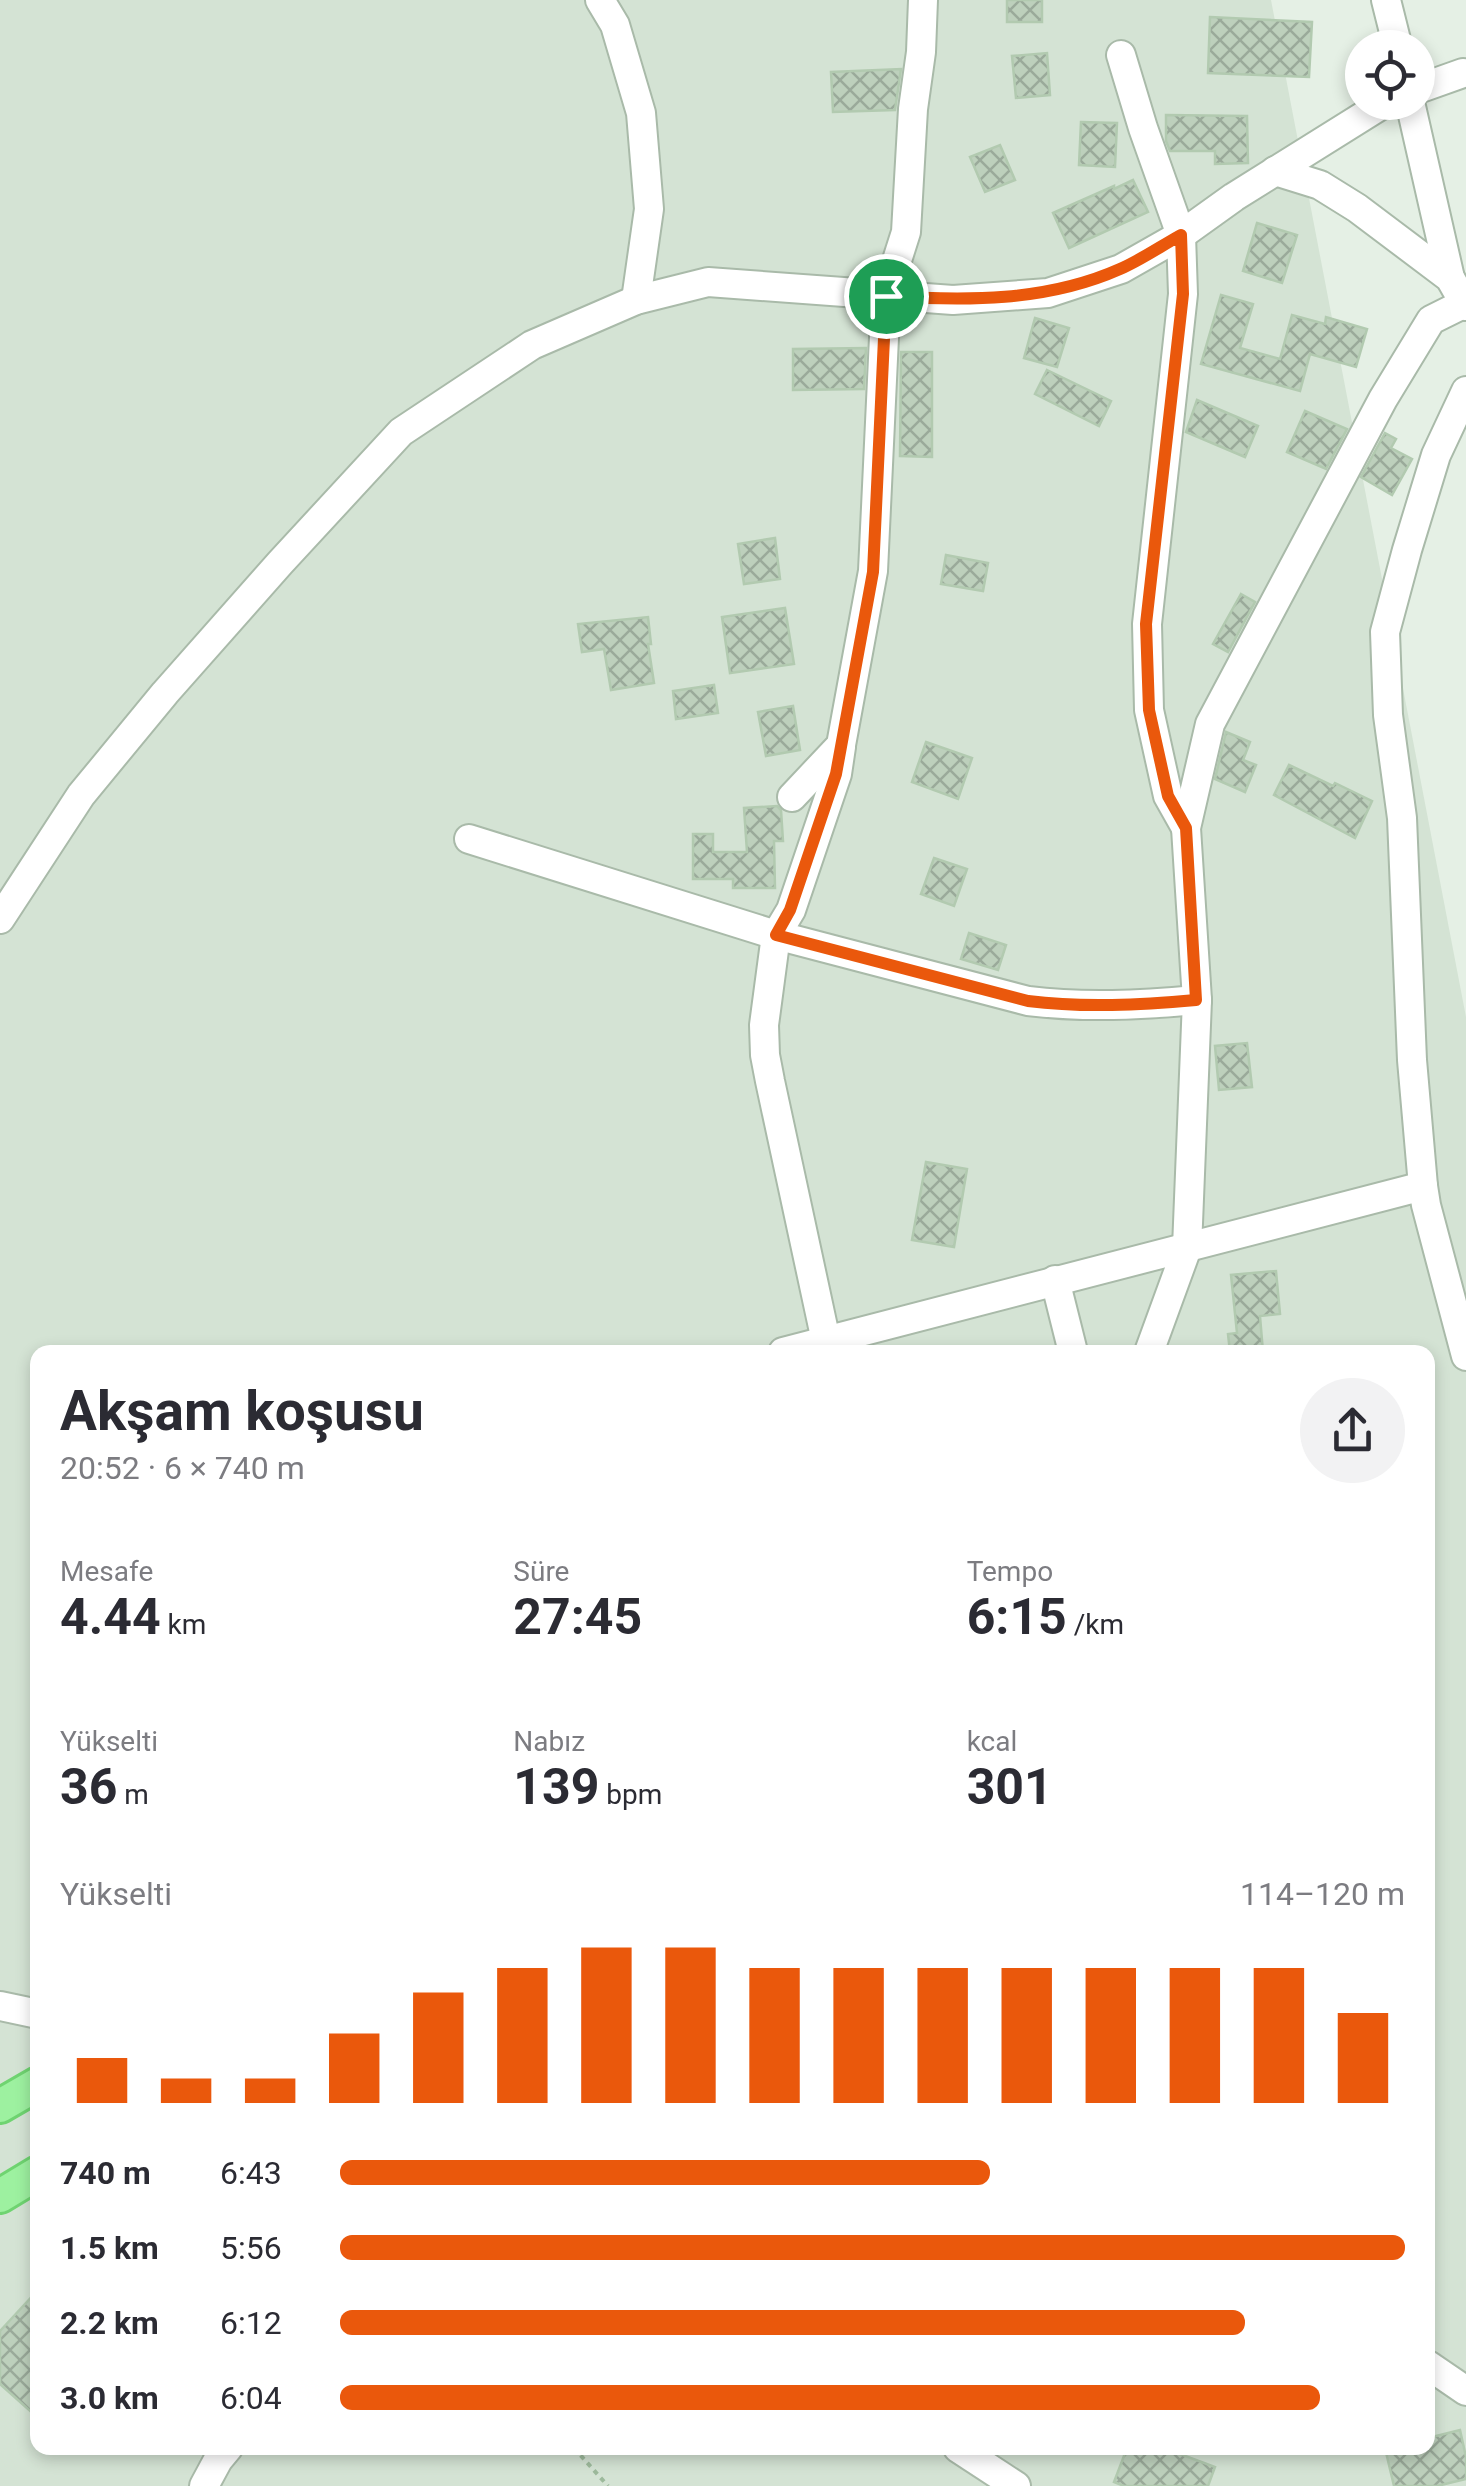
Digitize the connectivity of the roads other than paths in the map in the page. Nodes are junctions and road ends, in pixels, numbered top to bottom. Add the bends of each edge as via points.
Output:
1 (600, 0) edge
2 (923, 0) edge
3 (1386, 0) edge
4 (1394, 30) edge
5 (1121, 55) dead end
6 (1463, 74) dead end
7 (1435, 83) edge
8 (1357, 120) edge
9 (1414, 120) edge
10 (1275, 170) junction
11 (1181, 235) junction
12 (1450, 278) junction
13 (886, 296) junction
14 (636, 300) junction
15 (1465, 304) edge
16 (1466, 391) edge
17 (841, 745) junction
18 (792, 797) dead end
19 (1186, 828) junction
20 (469, 838) dead end
21 (0, 920) edge
22 (776, 935) junction
23 (1196, 1000) junction
24 (1423, 1186) junction
25 (1186, 1248) junction
26 (1055, 1280) junction
27 (1461, 1317) edge
28 (826, 1341) junction
29 (810, 1345) edge
30 (1072, 1345) edge
31 (1151, 1345) edge
32 (1466, 1356) edge
33 (0, 2006) edge
34 (30, 2012) edge
35 (30, 2089) edge
36 (0, 2106) edge
37 (30, 2178) edge
38 (0, 2196) edge
39 (1435, 2370) edge
40 (1466, 2391) edge
41 (222, 2455) edge
42 (969, 2455) edge
43 (204, 2486) edge
44 (1016, 2486) edge

1 - 14 street via 641,113 649,210
2 - 13 street via 906,232
3 - 4 street
5 - 11 street
6 - 7 street
8 - 10 street
9 - 12 street
10 - 11 street
10 - 12 street via 1320,184
11 - 13 street via 1121,269 1048,292 953,300
11 - 19 street via 1183,294 1146,624 1149,710 1168,796
12 - 15 street
13 - 14 street via 708,282
13 - 17 street via 873,572
14 - 21 street via 532,345 401,432 93,781
15 - 19 street via 1431,320 1346,467 1210,724
16 - 24 street via 1436,455 1385,632
17 - 18 street
17 - 22 street via 790,910
19 - 23 street
20 - 22 street
22 - 23 street via 1028,1001 1124,1006
22 - 28 street via 765,1055
23 - 25 street
24 - 25 street
24 - 27 street
25 - 26 street
25 - 31 street
26 - 28 street
26 - 30 street
27 - 32 street
28 - 29 street
33 - 34 street
35 - 36 main road
37 - 38 main road
39 - 40 street
41 - 43 street
42 - 44 street

